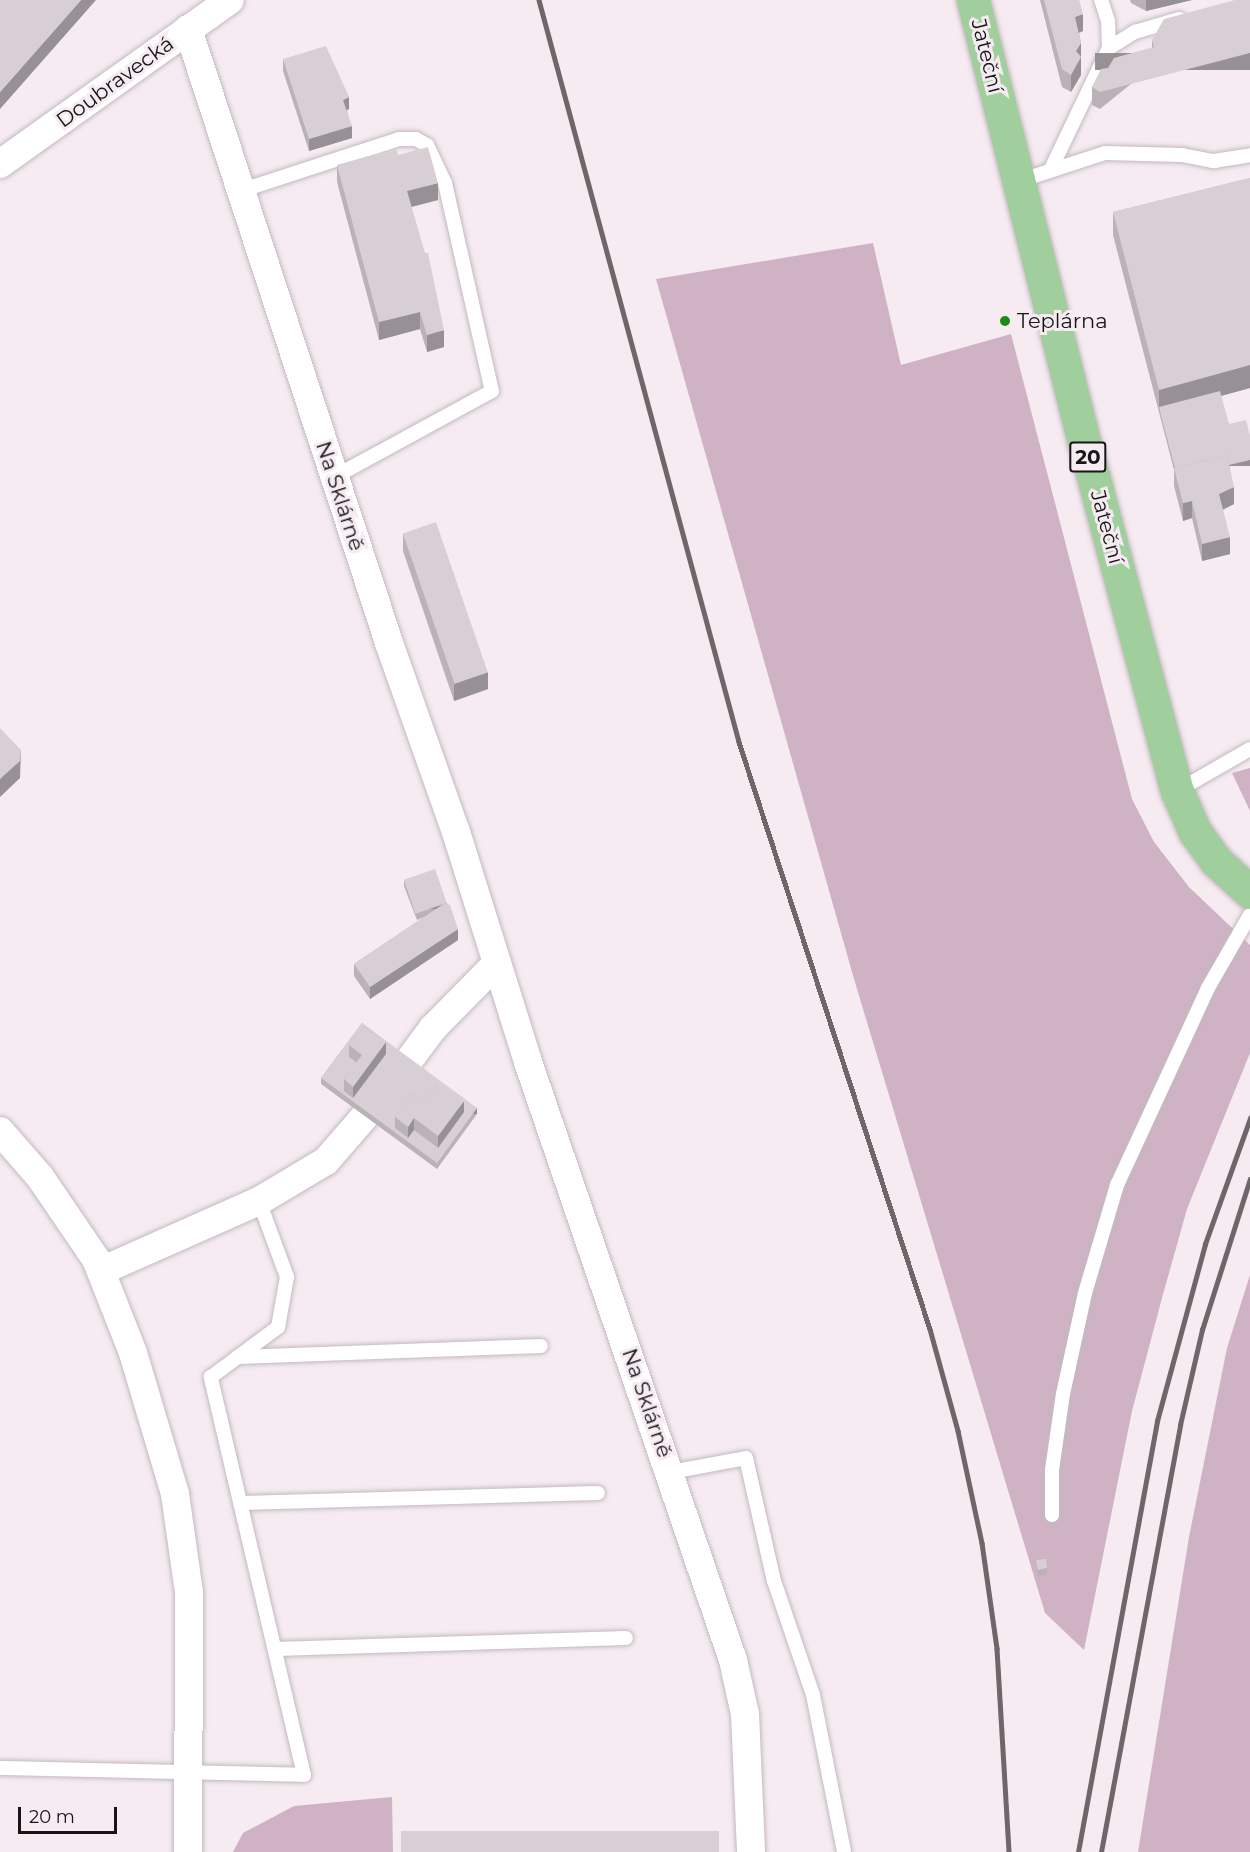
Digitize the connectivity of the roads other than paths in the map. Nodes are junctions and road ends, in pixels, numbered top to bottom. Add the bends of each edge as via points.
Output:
1 (230, 0) edge
2 (973, 0) edge
3 (1101, 0) edge
4 (1190, 16) edge
5 (188, 29) junction
6 (1109, 48) junction
7 (1250, 155) edge
8 (0, 164) edge
9 (1050, 171) junction
10 (1019, 181) junction
11 (240, 191) junction
12 (334, 477) junction
13 (1250, 749) edge
14 (1177, 791) junction
15 (1250, 892) edge
16 (1250, 915) edge
17 (497, 963) junction
18 (407, 1063) edge
19 (365, 1116) edge
20 (0, 1131) edge
21 (259, 1201) junction
22 (101, 1271) junction
23 (541, 1346) dead end
24 (238, 1357) junction
25 (671, 1472) junction
26 (598, 1493) dead end
27 (240, 1503) junction
28 (1052, 1515) dead end
29 (626, 1638) dead end
30 (275, 1649) junction
31 (0, 1768) edge
32 (188, 1770) junction
33 (188, 1852) edge
34 (751, 1852) edge
35 (844, 1852) edge

1 - 5 street, Doubravecká
2 - 10 main road, Jateční / 20
3 - 6 lane via 1108,21
4 - 6 lane via 1135,32
5 - 8 street, Doubravecká
5 - 11 street, Na Sklárně
6 - 9 lane
7 - 9 lane via 1214,161 1182,155 1105,153
9 - 10 lane
10 - 14 main road, Jateční / 20
11 - 12 street, Na Sklárně
11 - 12 lane via 399,139 416,139 427,145 445,183 492,392
12 - 17 street, Na Sklárně
13 - 14 lane
14 - 15 main road, Jateční / 20 via 1195,832 1216,861
16 - 28 lane via 1208,988 1117,1185 1063,1394 1052,1470
17 - 18 street via 479,977 433,1028
17 - 25 street, Na Sklárně
19 - 21 street via 326,1161
20 - 22 street via 40,1177
21 - 22 street
21 - 24 lane via 287,1277 278,1327
22 - 32 street via 133,1353 175,1494 189,1592
23 - 24 lane
24 - 27 lane via 211,1377
25 - 34 street, Na Sklárně via 733,1660 746,1714
25 - 35 lane via 746,1458 774,1581 813,1695
26 - 27 lane
27 - 30 lane
29 - 30 lane
30 - 32 lane via 304,1774
31 - 32 lane
32 - 33 street

